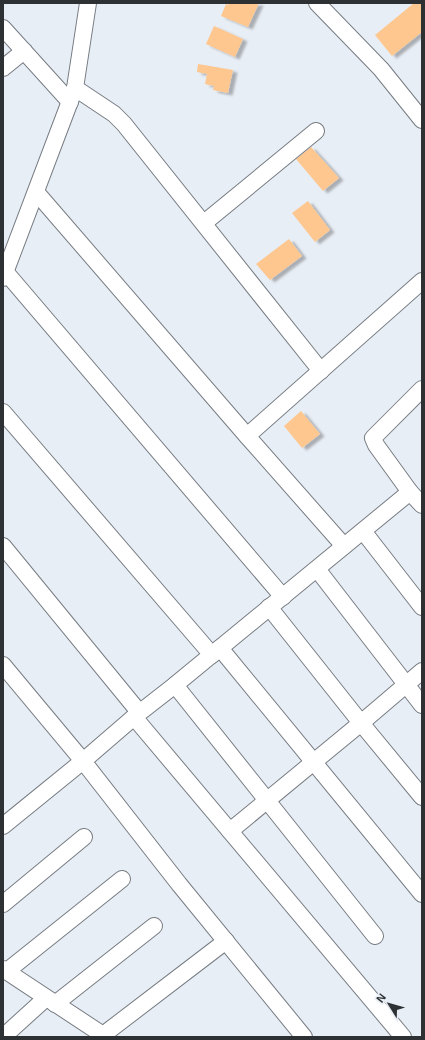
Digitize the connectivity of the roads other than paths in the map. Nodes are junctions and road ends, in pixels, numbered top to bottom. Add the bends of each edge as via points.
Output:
1 (88, 3) edge
2 (317, 3) edge
3 (3, 28) edge
4 (24, 51) junction
5 (3, 68) edge
6 (73, 95) junction
7 (422, 120) edge
8 (316, 131) dead end
9 (36, 192) junction
10 (204, 223) junction
11 (4, 273) edge
12 (422, 281) edge
13 (321, 371) junction
14 (422, 389) edge
15 (3, 412) edge
16 (247, 436) junction
17 (410, 492) junction
18 (422, 505) edge
19 (363, 530) junction
20 (3, 546) edge
21 (344, 546) junction
22 (317, 569) junction
23 (283, 597) junction
24 (422, 606) edge
25 (269, 607) junction
26 (216, 651) junction
27 (3, 665) edge
28 (422, 671) edge
29 (175, 685) junction
30 (406, 685) junction
31 (422, 705) edge
32 (137, 714) junction
33 (361, 723) junction
34 (83, 760) junction
35 (314, 762) junction
36 (422, 797) edge
37 (267, 800) junction
38 (3, 826) edge
39 (230, 831) junction
40 (84, 837) dead end
41 (122, 879) dead end
42 (422, 894) edge
43 (3, 904) edge
44 (154, 926) dead end
45 (376, 936) dead end
46 (226, 941) junction
47 (5, 970) edge
48 (51, 1001) junction
49 (104, 1036) edge
50 (3, 1037) edge
51 (304, 1037) edge
52 (402, 1037) edge

1 - 6 street
2 - 7 street via 381,69
3 - 4 street
4 - 5 street
4 - 6 street
6 - 9 street
6 - 10 street via 114,114
8 - 10 street
9 - 11 street
9 - 16 street
10 - 13 street
11 - 23 street
12 - 13 street
13 - 16 street
14 - 17 street via 373,438
15 - 26 street
16 - 21 street
17 - 18 street
17 - 19 street
19 - 21 street
19 - 24 street
20 - 32 street
21 - 22 street
22 - 23 street
22 - 30 street
23 - 25 street
25 - 26 street
25 - 33 street
26 - 29 street
26 - 35 street
27 - 34 street
28 - 30 street
29 - 32 street
29 - 37 street
30 - 31 street
30 - 33 street
32 - 34 street
32 - 39 street
33 - 35 street
33 - 36 street
34 - 38 street
34 - 46 street
35 - 37 street
35 - 42 street
37 - 39 street
37 - 45 street
39 - 52 street
40 - 43 street
41 - 47 street
44 - 48 street
46 - 49 street
46 - 51 street
47 - 48 street
48 - 49 street
48 - 50 street

